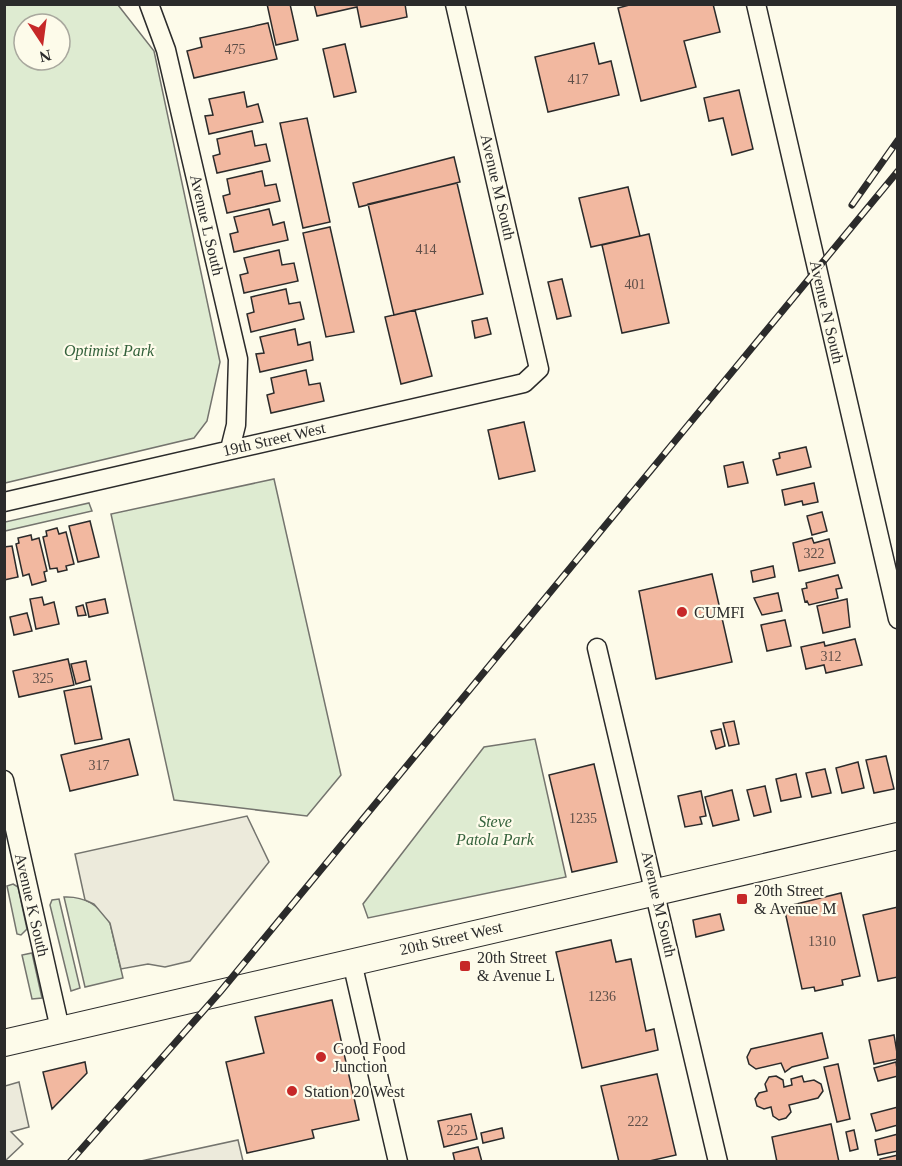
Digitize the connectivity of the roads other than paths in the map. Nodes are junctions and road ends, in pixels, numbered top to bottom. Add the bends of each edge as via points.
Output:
1 (149, 4) edge
2 (456, 4) edge
3 (756, 4) edge
4 (539, 369) joint
5 (230, 449) junction
6 (4, 502) edge
7 (897, 619) edge
8 (597, 648) dead end
9 (4, 780) edge
10 (897, 836) edge
11 (656, 891) junction
12 (352, 962) junction
13 (60, 1029) junction
14 (4, 1043) edge
15 (398, 1161) edge
16 (718, 1161) edge

1 - 5 street, Avenue L South via 166,50 238,358 236,425
2 - 4 street, Avenue M South
3 - 7 street, Avenue N South
4 - 5 street, 19th Street West via 524,383
5 - 6 street, 19th Street West
8 - 11 street, Avenue M South
9 - 13 street, Avenue K South
10 - 11 main road, 20th Street West
11 - 12 main road, 20th Street West
11 - 16 street, Avenue M South
12 - 13 main road, 20th Street West
12 - 15 street
13 - 14 main road, 20th Street West

